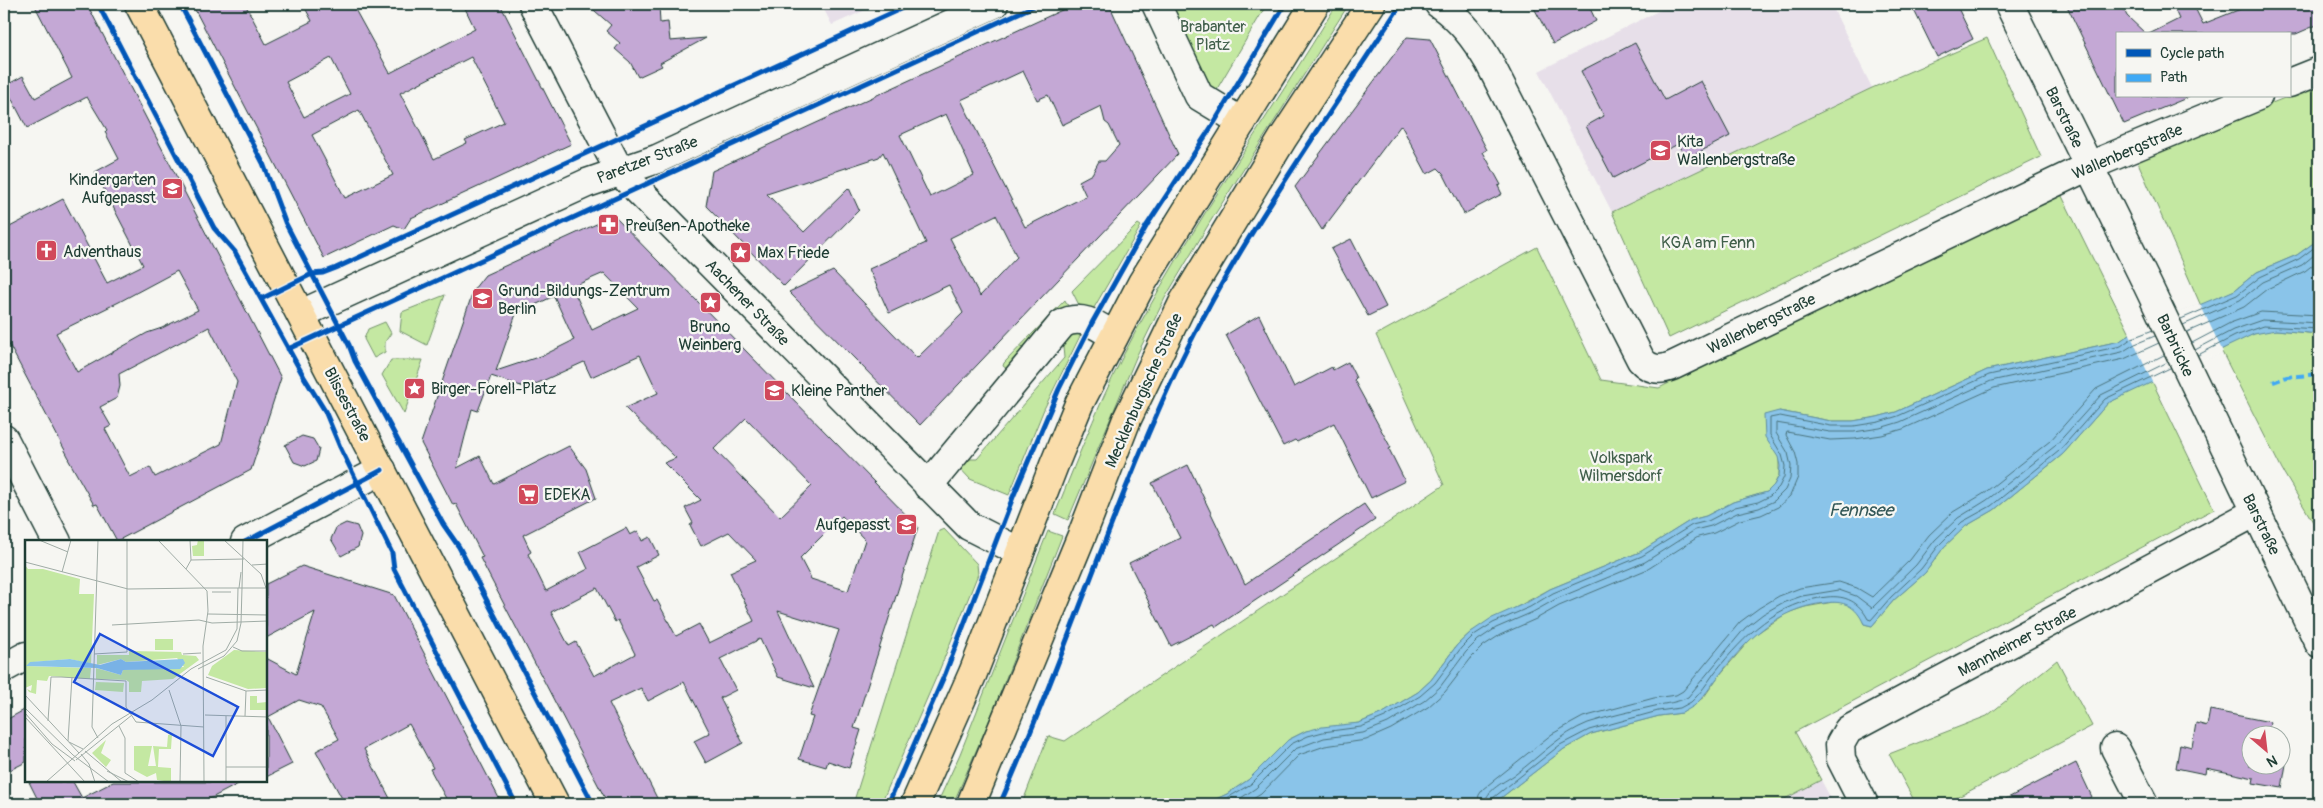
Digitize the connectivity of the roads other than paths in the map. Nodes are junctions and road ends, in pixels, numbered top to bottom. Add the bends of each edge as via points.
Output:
1 (139, 4) edge
2 (533, 4) edge
3 (994, 4) edge
4 (1156, 4) edge
5 (1315, 4) edge
6 (1371, 4) edge
7 (1439, 4) edge
8 (2009, 4) edge
9 (2319, 71) edge
10 (2290, 83) edge
11 (2253, 98) edge
12 (1242, 122) junction
13 (2089, 166) junction
14 (620, 172) junction
15 (2147, 284) joint
16 (301, 314) junction
17 (1114, 336) junction
18 (2205, 406) joint
19 (4, 439) edge
20 (382, 470) junction
21 (928, 486) junction
22 (2256, 512) junction
23 (55, 540) edge
24 (249, 540) edge
25 (1020, 552) junction
26 (2319, 643) edge
27 (25, 657) edge
28 (4, 668) edge
29 (2115, 748) dead end
30 (556, 804) edge
31 (916, 804) edge
32 (971, 804) edge
33 (1864, 804) edge
34 (2144, 804) edge

1 - 16 main road, Blissestraße
2 - 14 street, Aachener Straße
3 - 14 street, Paretzer Straße
4 - 12 street via 1199,96
5 - 12 main road
6 - 32 main road, Mecklenburgische Straße via 1283,138 1184,301 1127,419
7 - 13 street, Wallenbergstraße via 1475,38 1641,360 1656,370 1672,366
8 - 13 street, Barstraße
9 - 10 street
11 - 13 street, Wallenbergstraße
12 - 17 main road via 1142,283
13 - 15 street, Barstraße
14 - 16 street, Paretzer Straße via 587,183
14 - 21 street, Aachener Straße
15 - 18 street, Barbrücke
16 - 20 main road, Blissestraße
17 - 21 street via 1082,319 1071,318 1062,324
17 - 25 main road via 1080,404
18 - 22 street, Barstraße
19 - 23 street
20 - 24 street
20 - 30 main road, Blissestraße
21 - 25 street, Aachener Straße via 969,526
22 - 26 street, Barstraße
22 - 33 street, Mannheimer Straße via 1848,730 1840,744 1841,759
25 - 31 main road
27 - 28 street
29 - 34 street

